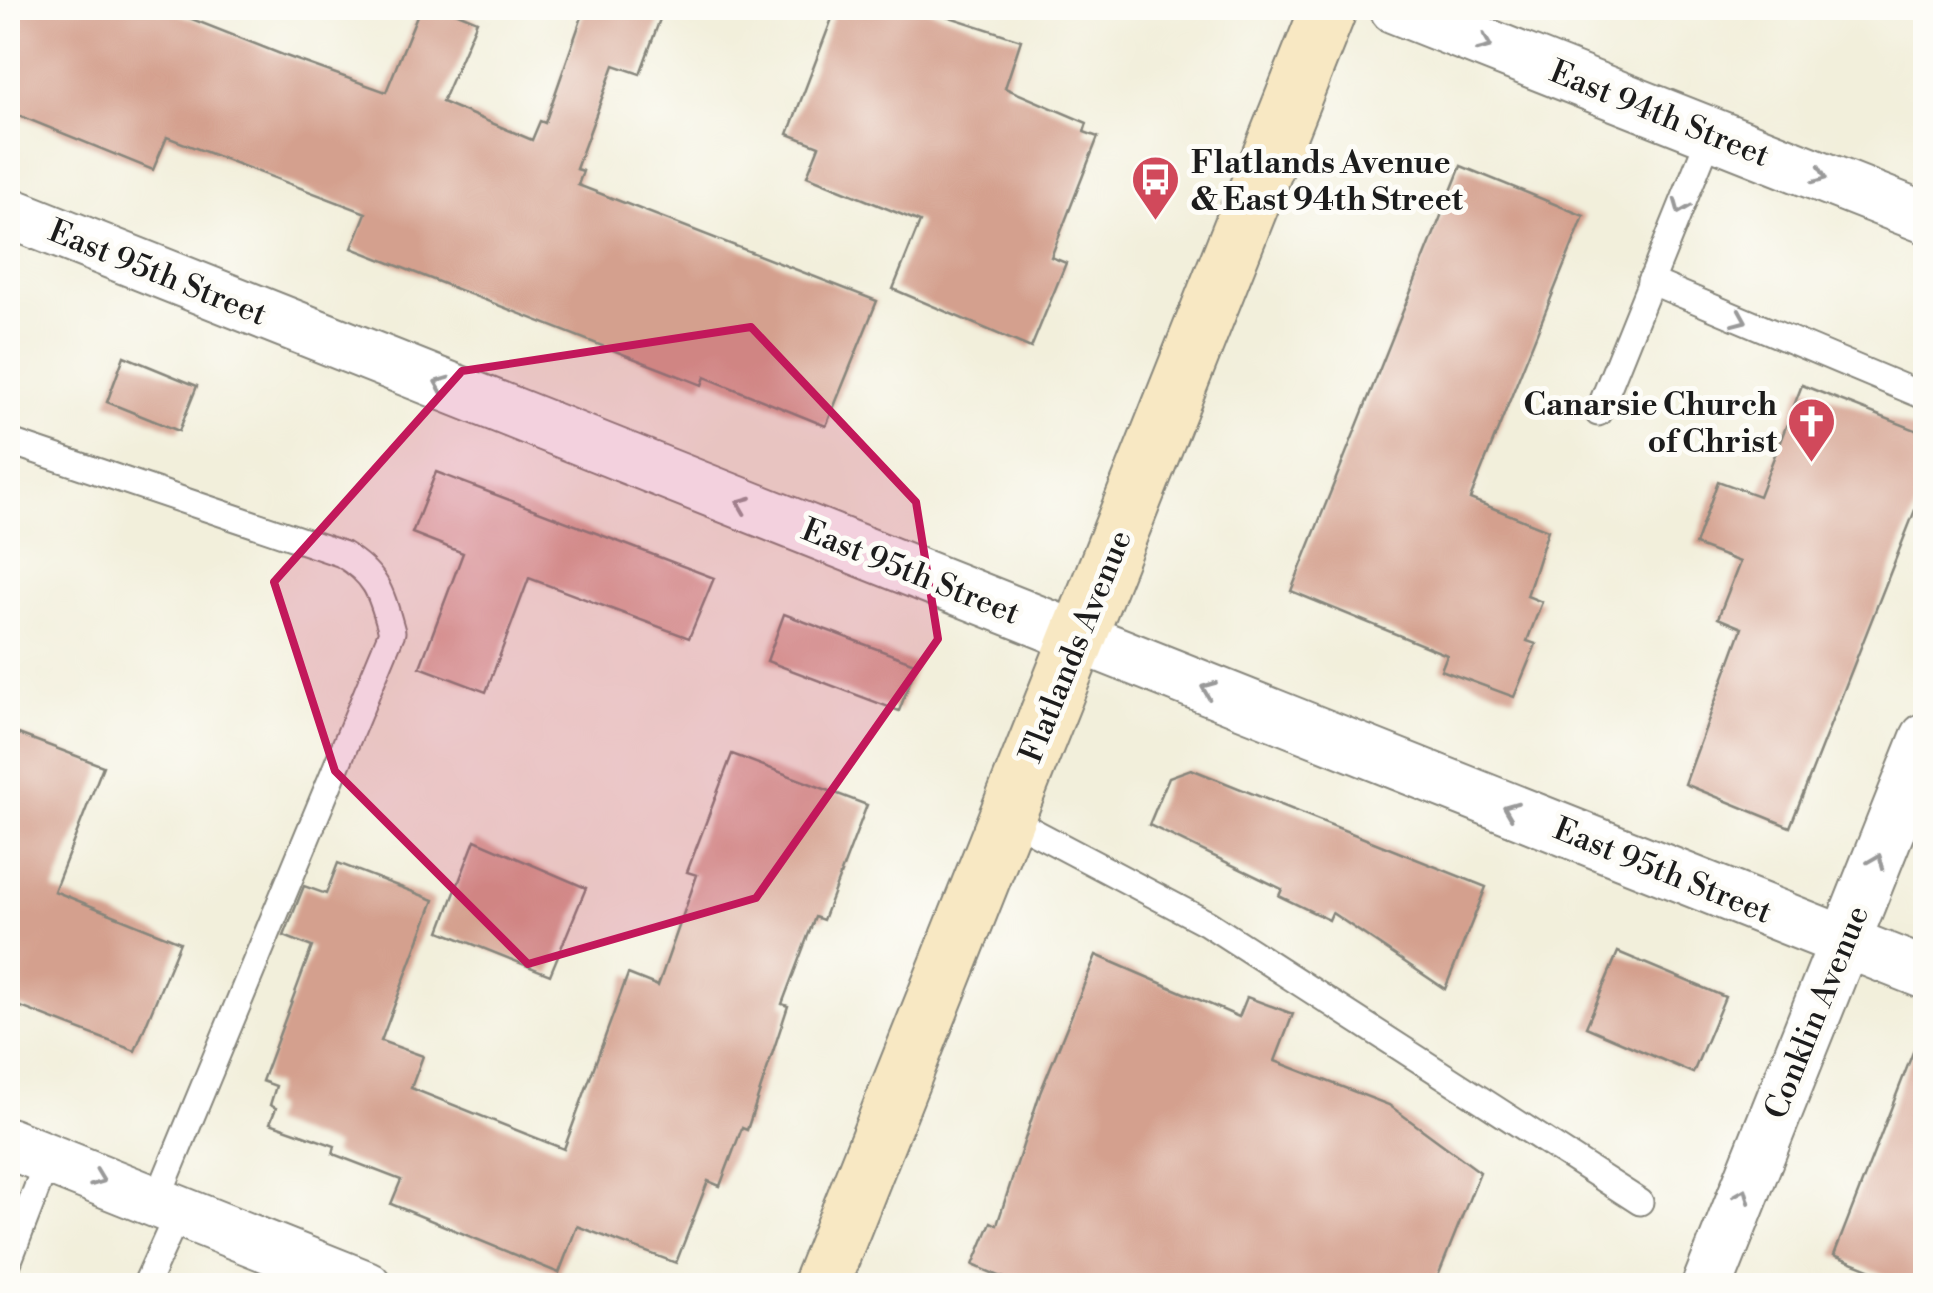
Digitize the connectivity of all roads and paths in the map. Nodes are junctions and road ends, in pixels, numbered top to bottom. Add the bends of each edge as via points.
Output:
1 (1330, 8) edge
2 (1395, 8) edge
3 (1711, 132) junction
4 (8, 212) edge
5 (1926, 218) edge
6 (1650, 281) junction
7 (1926, 396) edge
8 (1598, 414) dead end
9 (8, 442) edge
10 (1078, 637) junction
11 (1926, 738) edge
12 (1006, 817) junction
13 (1844, 942) junction
14 (1926, 974) edge
15 (28, 1151) edge
16 (1640, 1202) dead end
17 (168, 1207) junction
18 (8, 1263) edge
19 (146, 1286) edge
20 (366, 1286) edge
21 (820, 1286) edge
22 (1707, 1286) edge

1 - 10 main road, Flatlands Avenue
2 -> 3 street, East 94th Street
3 -> 5 street, East 94th Street
3 -> 6 lane
10 -> 4 street, East 95th Street
6 -> 7 lane
6 - 8 lane
9 - 17 lane via 342,554 366,568 392,632
10 - 12 main road, Flatlands Avenue
13 -> 10 street, East 95th Street
13 -> 11 street, Conklin Avenue
12 - 16 lane via 1207,923
12 - 21 main road, Flatlands Avenue
13 - 14 street, East 95th Street
22 -> 13 street, Conklin Avenue
15 -> 17 street
15 - 18 lane
17 - 19 lane
17 - 20 street

